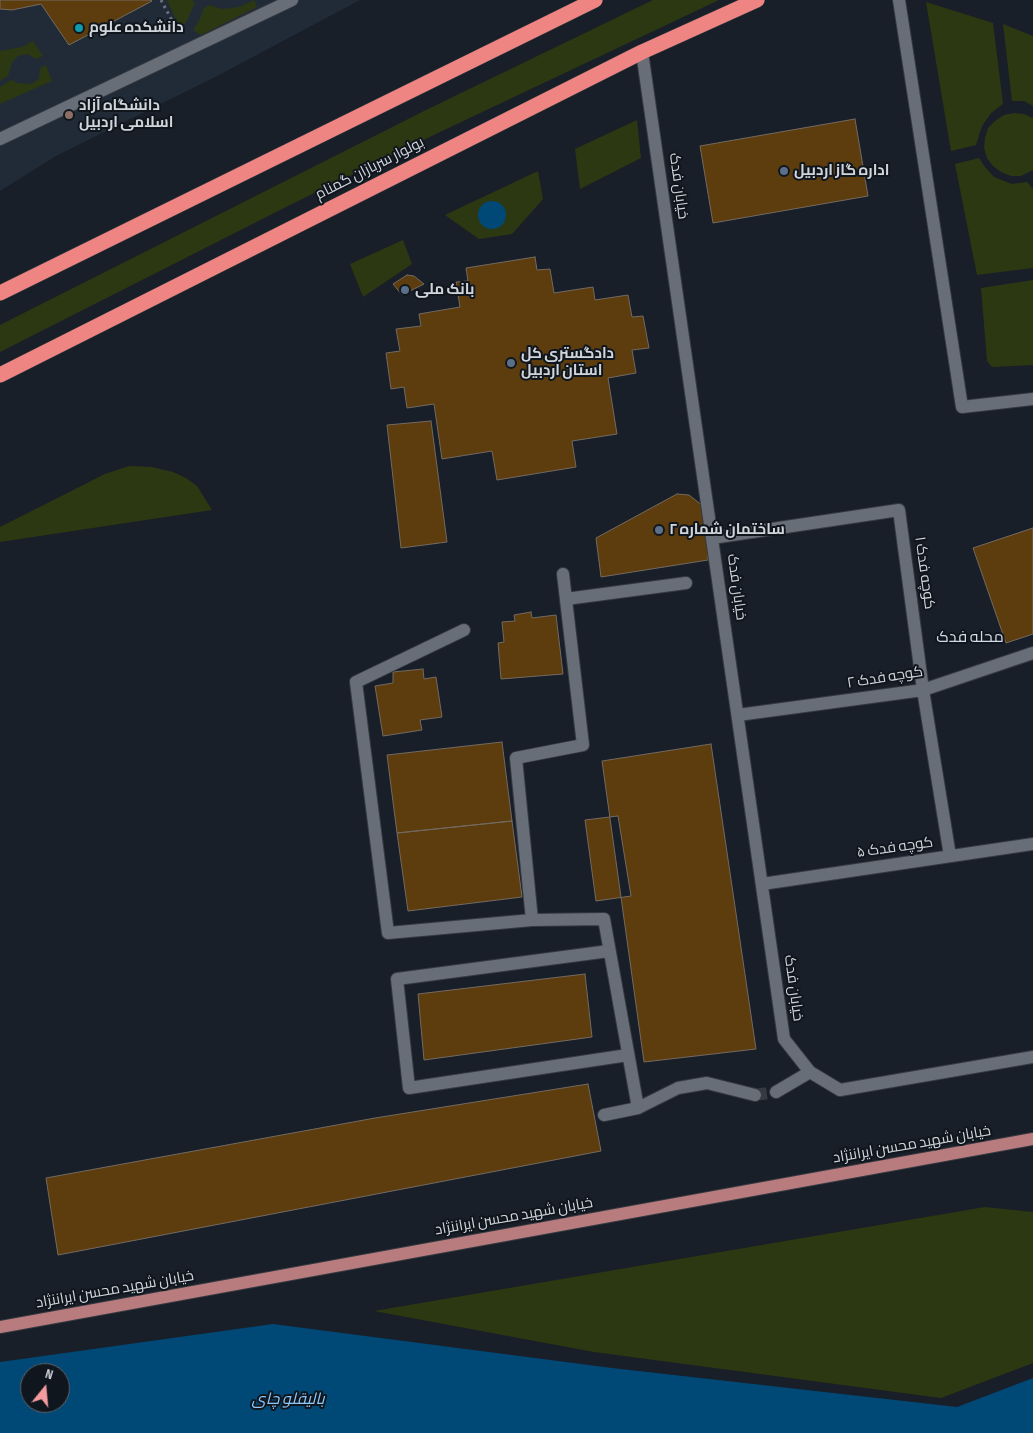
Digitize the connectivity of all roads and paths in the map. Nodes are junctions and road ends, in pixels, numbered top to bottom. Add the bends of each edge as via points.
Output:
1 (161, 0) edge
2 (292, 0) edge
3 (595, 0) edge
4 (757, 0) edge
5 (899, 0) edge
6 (200, 44) junction
7 (642, 52) junction
8 (0, 139) edge
9 (0, 293) edge
10 (0, 375) edge
11 (1033, 399) edge
12 (712, 538) junction
13 (564, 574) dead end
14 (686, 583) dead end
15 (566, 599) junction
16 (464, 630) dead end
17 (1033, 653) edge
18 (924, 690) junction
19 (738, 715) junction
20 (1033, 844) edge
21 (950, 856) junction
22 (762, 884) junction
23 (532, 920) junction
24 (610, 951) junction
25 (628, 1055) junction
26 (1033, 1057) edge
27 (810, 1072) junction
28 (776, 1092) tunnel mouth
29 (755, 1095) tunnel mouth
30 (638, 1108) junction
31 (604, 1115) dead end
32 (1033, 1139) edge
33 (0, 1327) edge

1 - 6 path via 176,28
2 - 6 street
3 - 9 highway
4 - 7 highway, بولوار سربازان گمنام
5 - 11 street via 962,407
6 - 8 street
7 - 10 highway, بولوار سربازان گمنام
7 - 12 street, خیابان فدک
12 - 18 street, کوچه فدک ۱ via 899,510
12 - 19 street, خیابان فدک
13 - 15 street
14 - 15 street
15 - 23 street via 583,745 516,758
16 - 23 street via 356,682 388,933
17 - 18 street, کوچه فدک ۲
18 - 19 street, کوچه فدک ۲
18 - 21 street, کوچه فدک ۱
19 - 22 street, خیابان فدک
20 - 21 street, کوچه فدک ۵
21 - 22 street, کوچه فدک ۵
22 - 27 street, خیابان فدک via 784,1039
23 - 24 street via 604,919
24 - 25 street
24 - 25 street via 397,979 409,1088
25 - 30 street
26 - 27 street via 840,1090
27 - 28 street
29 - 30 street via 707,1083 678,1088
30 - 31 street
32 - 33 main road, خیابان شهید محسن ایراننژاد

